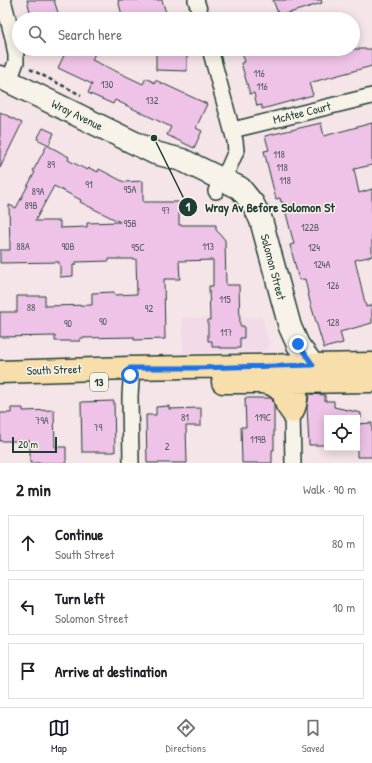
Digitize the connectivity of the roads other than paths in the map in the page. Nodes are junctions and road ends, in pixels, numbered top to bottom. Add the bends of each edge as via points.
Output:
1 (3, 0) edge
2 (196, 0) edge
3 (200, 12) edge
4 (12, 34) edge
5 (16, 56) edge
6 (212, 56) edge
7 (4, 79) edge
8 (372, 96) edge
9 (232, 130) junction
10 (219, 185) junction
11 (372, 364) edge
12 (0, 372) edge
13 (372, 373) edge
14 (130, 375) junction
15 (372, 381) edge
16 (0, 384) edge
17 (294, 384) junction
18 (131, 463) edge
19 (293, 463) edge

1 - 4 street
2 - 3 street
5 - 7 street via 16,62
6 - 9 street
7 - 10 street, Wray Avenue via 155,153 182,160
8 - 9 street, McAtee Court
9 - 10 street via 236,151
10 - 17 street, Solomon Street via 243,210 255,236
11 - 17 main road, South Street / 13
12 - 14 main road, South Street / 13
13 - 17 main road via 308,374 295,371
14 - 16 main road, South Street / 13
14 - 17 main road, South Street / 13 via 196,368
14 - 17 main road, South Street / 13 via 261,382 272,384 283,392
14 - 18 street
15 - 17 main road, South Street / 13
17 - 19 street, Solomon Street

